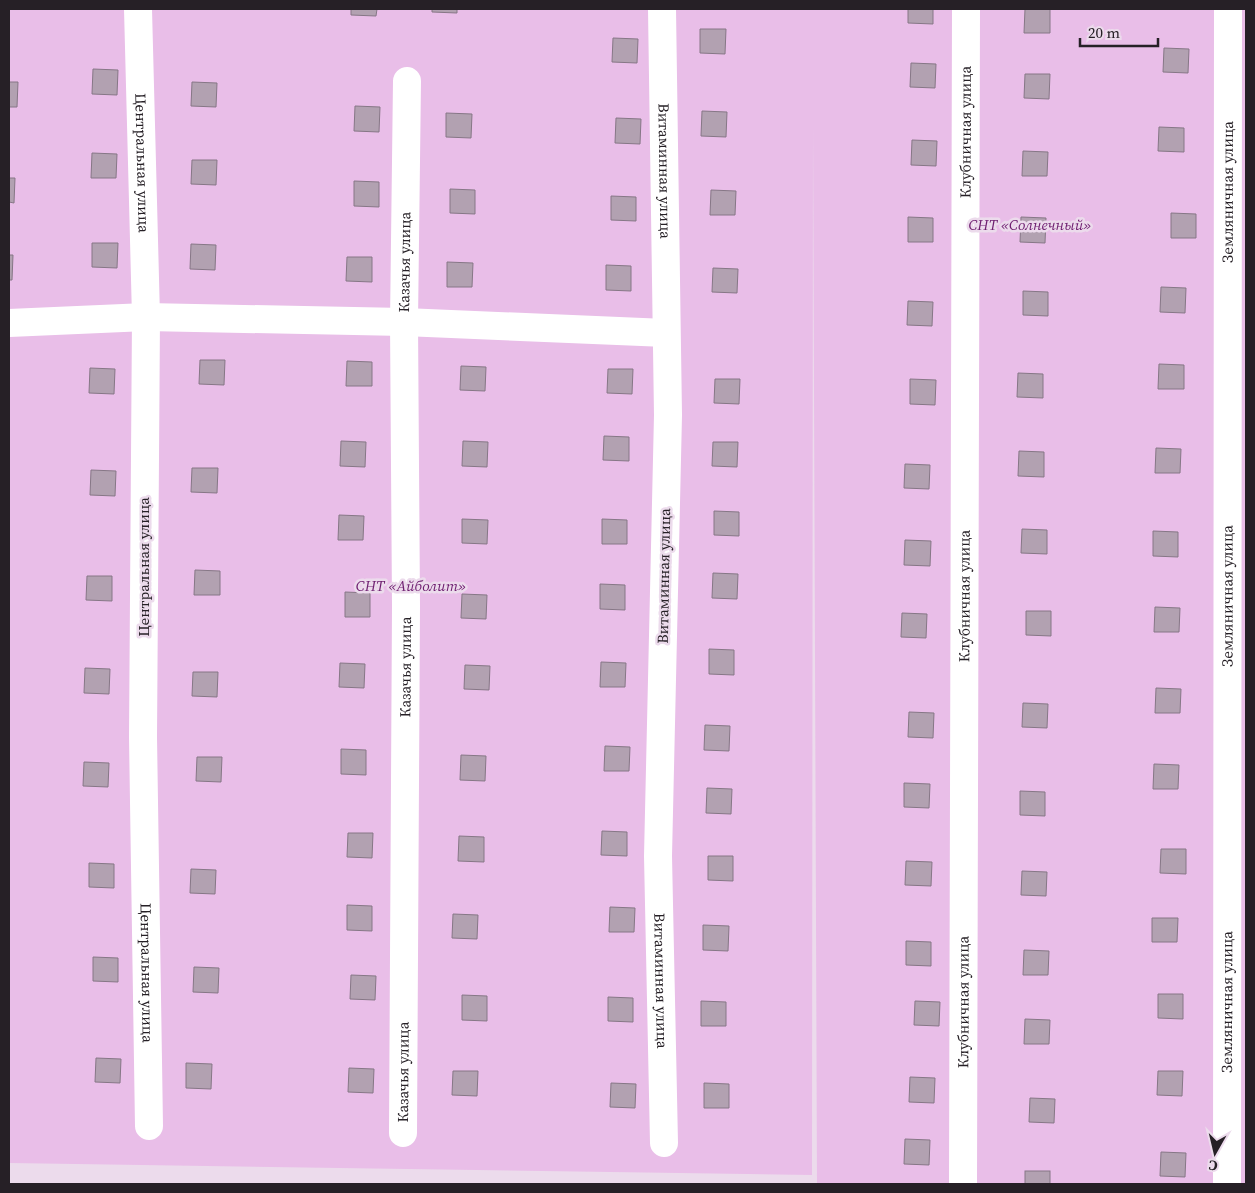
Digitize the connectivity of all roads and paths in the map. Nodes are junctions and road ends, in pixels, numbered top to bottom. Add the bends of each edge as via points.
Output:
1 (138, 9) edge
2 (662, 9) edge
3 (966, 9) edge
4 (1228, 9) edge
5 (408, 81) dead end
6 (146, 317) junction
7 (404, 322) junction
8 (9, 323) edge
9 (666, 333) junction
10 (149, 1126) dead end
11 (403, 1133) dead end
12 (664, 1143) dead end
13 (963, 1184) edge
14 (1227, 1184) edge

1 - 6 street, Центральная улица
2 - 9 street, Витаминная улица
3 - 13 street, Клубничная улица
4 - 14 street, Земляничная улица
5 - 7 street, Казачья улица
6 - 7 street
6 - 8 street
6 - 10 street, Центральная улица via 143,737
7 - 9 street
7 - 11 street, Казачья улица
9 - 12 street, Витаминная улица via 668,415 658,856

